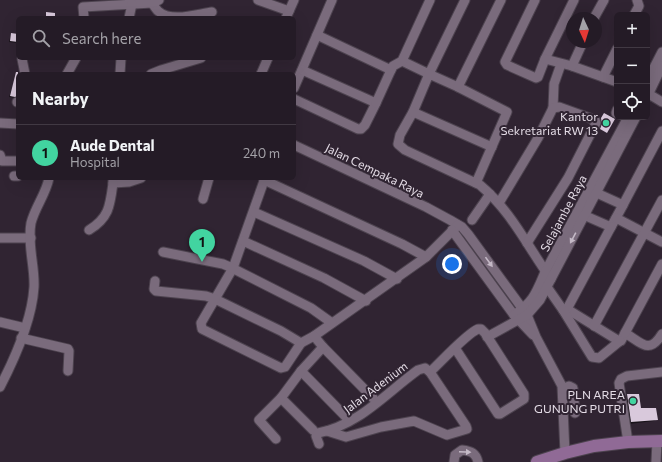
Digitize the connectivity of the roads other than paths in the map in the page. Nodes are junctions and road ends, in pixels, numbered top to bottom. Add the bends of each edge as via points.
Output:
1 (258, 0) edge
2 (294, 0) edge
3 (332, 0) edge
4 (430, 0) edge
5 (465, 0) edge
6 (501, 0) edge
7 (535, 0) edge
8 (574, 0) edge
9 (604, 0) edge
10 (637, 0) edge
11 (155, 2) edge
12 (106, 3) edge
13 (81, 4) edge
14 (132, 4) junction
15 (212, 12) dead end
16 (597, 12) edge
17 (636, 12) edge
18 (288, 15) edge
19 (84, 16) edge
20 (129, 16) edge
21 (171, 16) edge
22 (182, 16) edge
23 (317, 35) junction
24 (580, 48) edge
25 (662, 52) edge
26 (614, 55) edge
27 (22, 60) edge
28 (75, 60) edge
29 (121, 60) edge
30 (194, 60) edge
31 (267, 60) edge
32 (402, 61) junction
33 (553, 62) junction
34 (572, 66) junction
35 (662, 66) edge
36 (302, 70) junction
37 (391, 70) junction
38 (25, 72) edge
39 (68, 72) edge
40 (120, 72) edge
41 (156, 72) edge
42 (262, 72) edge
43 (429, 74) junction
44 (650, 75) edge
45 (603, 77) junction
46 (614, 81) edge
47 (296, 84) edge
48 (458, 88) junction
49 (650, 89) edge
50 (650, 96) edge
51 (296, 100) edge
52 (662, 102) edge
53 (376, 103) junction
54 (553, 108) junction
55 (413, 112) junction
56 (627, 120) edge
57 (634, 120) edge
58 (0, 123) edge
59 (16, 124) edge
60 (662, 131) edge
61 (296, 146) edge
62 (492, 147) junction
63 (0, 155) edge
64 (16, 161) edge
65 (49, 180) edge
66 (134, 180) edge
67 (208, 180) edge
68 (265, 180) edge
69 (267, 180) edge
70 (113, 181) edge
71 (483, 188) junction
72 (592, 191) junction
73 (203, 199) dead end
74 (662, 200) edge
75 (499, 203) junction
76 (623, 206) junction
77 (254, 212) junction
78 (581, 214) junction
79 (472, 220) dead end
80 (614, 222) junction
81 (89, 230) dead end
82 (458, 231) junction
83 (645, 233) junction
84 (0, 238) edge
85 (31, 238) junction
86 (243, 240) junction
87 (662, 242) edge
88 (528, 243) junction
89 (163, 252) dead end
90 (426, 258) junction
91 (662, 264) edge
92 (228, 266) junction
93 (397, 279) junction
94 (548, 279) junction
95 (155, 281) dead end
96 (211, 298) junction
97 (366, 301) junction
98 (565, 309) junction
99 (525, 312) junction
100 (516, 317) junction
101 (0, 322) edge
102 (332, 323) junction
103 (594, 326) junction
104 (25, 328) junction
105 (662, 334) edge
106 (487, 337) junction
107 (536, 337) junction
108 (623, 337) junction
109 (21, 338) junction
110 (319, 342) junction
111 (301, 343) junction
112 (455, 348) junction
113 (68, 371) dead end
114 (301, 371) junction
115 (430, 372) junction
116 (662, 372) edge
117 (0, 387) edge
118 (563, 389) junction
119 (281, 398) junction
120 (373, 398) dead end
121 (575, 413) dead end
122 (346, 417) dead end
123 (313, 430) dead end
124 (327, 431) junction
125 (276, 439) dead end
126 (660, 441) edge
127 (628, 442) junction
128 (319, 444) dead end
129 (565, 453) junction
130 (540, 461) edge
131 (454, 462) edge
132 (478, 462) edge
133 (656, 462) edge

1 - 18 street
2 - 18 street
3 - 23 street
4 - 32 street
5 - 43 street
6 - 48 street
7 - 33 street via 505,62 536,78
8 - 33 street
9 - 16 street
10 - 17 street via 639,6
11 - 14 street
11 - 21 street via 159,12
12 - 13 street
12 - 14 street
13 - 19 street
14 - 20 street
15 - 22 street
23 - 36 street
23 - 37 street
24 - 34 street
25 - 44 street
26 - 45 street
27 - 38 street
28 - 39 street
29 - 40 street
30 - 41 street
31 - 42 street
32 - 37 street
32 - 43 street
33 - 34 street
33 - 54 street
34 - 45 street
35 - 49 street
36 - 47 street
36 - 53 street
37 - 53 street
43 - 48 street
43 - 55 street
45 - 46 street
48 - 62 street via 506,111 507,114
50 - 52 street
51 - 53 street via 358,129 365,125
54 - 75 street
54 - 88 street via 559,107 596,123 568,178
55 - 62 street
55 - 71 street via 400,135 399,146
56 - 72 street, Selajambe Raya
57 - 72 street
58 - 59 street
60 - 76 street
61 - 82 street, Jalan Cempaka Raya via 446,218
62 - 71 street
63 - 64 street via 2,161
65 - 85 street via 32,219
66 - 70 street
67 - 73 street
68 - 77 street
69 - 90 street
70 - 81 street via 106,216
71 - 75 street
71 - 79 street
72 - 76 street
72 - 78 street, Selajambe Raya
74 - 83 street
75 - 88 street
76 - 80 street
77 - 86 street
77 - 93 street via 364,261
78 - 80 street
78 - 94 street, Selajambe Raya
80 - 83 street
80 - 98 street
82 - 90 street
82 -> 99 street
82 - 100 street
83 - 87 street
83 - 103 street
84 - 85 street
85 - 104 street via 34,287 32,307
86 - 92 street
86 - 97 street
88 - 94 street
89 - 92 street
90 - 93 street
91 - 108 street
92 - 96 street
92 - 102 street via 311,308
93 - 97 street
94 - 98 street
94 - 99 street
94 - 99 street via 540,300
95 - 96 street via 156,291
96 - 111 street
96 - 111 street via 201,324 202,329 281,368 285,367
97 - 102 street
98 - 103 street
98 - 108 street via 592,357 599,358
99 - 100 street
99 - 107 street
100 - 106 street
100 - 107 street
101 - 104 street
102 - 110 street
103 - 108 street
104 - 109 street
105 - 108 street via 654,344 648,346
106 - 112 street via 481,329 475,330
106 - 112 street via 525,397 500,414 496,412
107 - 118 street
109 - 113 street via 68,348
109 - 117 street
110 - 111 street
110 - 114 street
110 - 120 street
112 - 115 street
114 - 119 street
114 - 122 street
115 - 124 street, Jalan Adenium via 425,368 418,370 364,413
115 - 124 street via 467,430 447,435 412,421 346,437
116 - 127 street via 626,376 619,383
118 - 121 street via 569,386 574,388
118 - 129 street
119 - 123 street
119 - 125 street via 259,420
124 - 128 street via 316,435
126 - 127 main road
126 - 133 street
127 - 129 main road
129 - 130 main road
131 -> 132 street via 455,455 462,450 472,452

